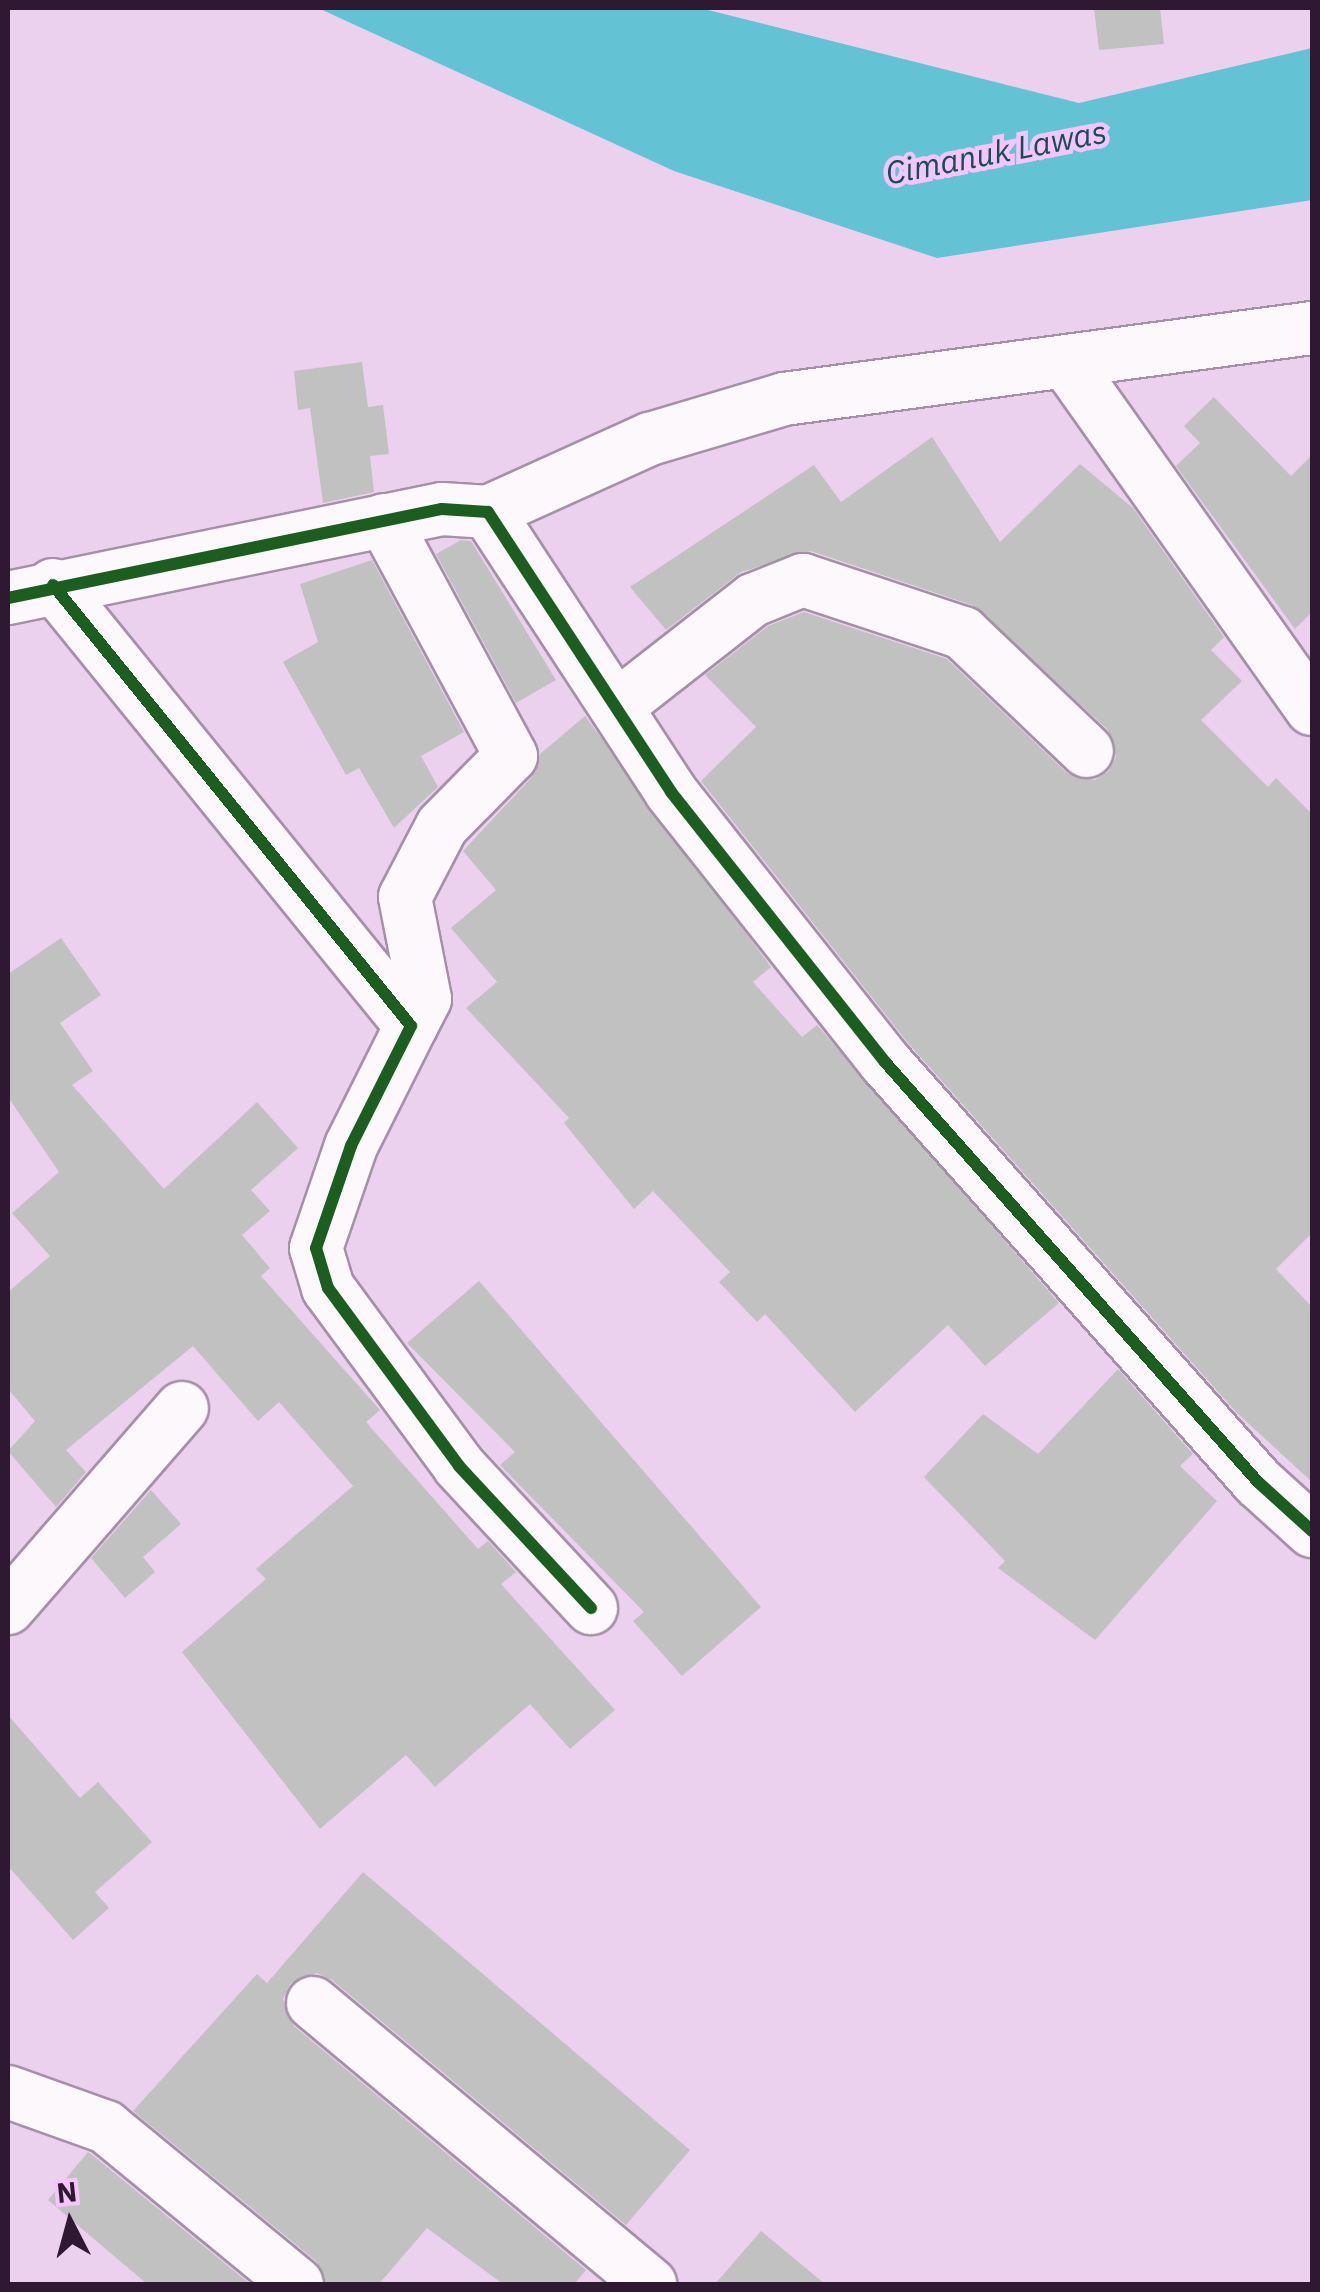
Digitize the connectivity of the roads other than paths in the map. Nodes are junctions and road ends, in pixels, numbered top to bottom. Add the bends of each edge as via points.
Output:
1 (1312, 328) edge
2 (1066, 362) junction
3 (488, 512) junction
4 (384, 520) junction
5 (30, 591) edge
6 (616, 707) junction
7 (1312, 709) edge
8 (1087, 751) dead end
9 (411, 1026) junction
10 (182, 1408) dead end
11 (1312, 1531) edge
12 (8, 1608) edge
13 (591, 1608) dead end
14 (313, 2003) dead end
15 (8, 2092) edge
16 (297, 2284) edge
17 (650, 2284) edge

1 - 2 street
2 - 3 street via 784,399 650,438
2 - 7 street
3 - 4 street
3 - 6 street
4 - 5 street
4 - 9 street via 511,756 442,826 405,897 426,998
5 - 9 street
6 - 8 street via 754,600 803,580 963,633
6 - 11 street via 885,1062 1258,1482
9 - 13 street via 352,1146 316,1248 328,1288 458,1466
10 - 12 street
14 - 17 street
15 - 16 street via 106,2127

